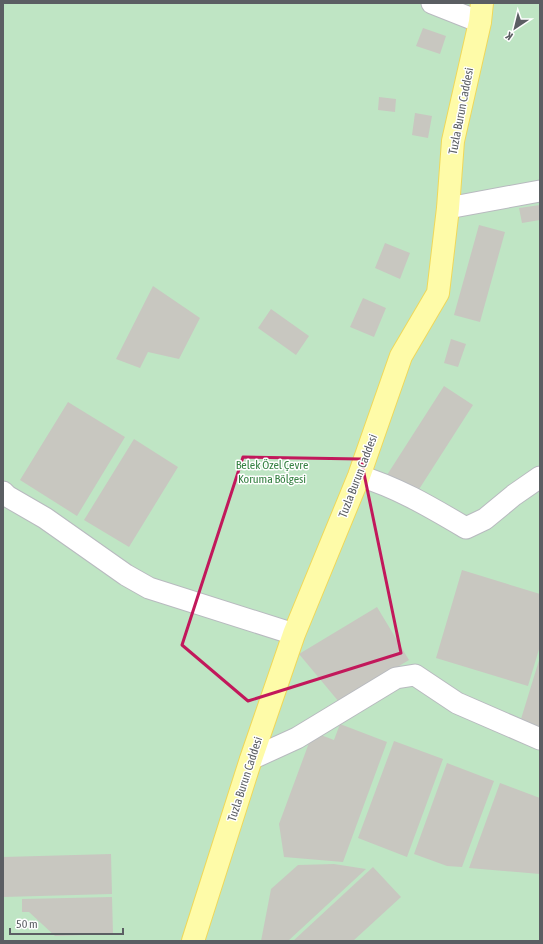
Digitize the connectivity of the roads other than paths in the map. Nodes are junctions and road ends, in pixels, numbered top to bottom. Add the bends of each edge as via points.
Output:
1 (432, 3) edge
2 (481, 12) edge
3 (540, 191) edge
4 (448, 208) junction
5 (359, 476) junction
6 (540, 477) edge
7 (3, 492) edge
8 (294, 634) junction
9 (540, 739) edge
10 (251, 759) junction
11 (193, 941) edge

1 - 2 street
2 - 4 main road, Tuzla Burun Caddesi via 453,141
3 - 4 street
4 - 5 main road, Tuzla Burun Caddesi via 438,292 401,356
5 - 6 street via 425,504 466,528 485,519
5 - 8 main road, Tuzla Burun Caddesi
7 - 8 street via 149,588
8 - 10 main road, Tuzla Burun Caddesi
9 - 10 street via 457,703 415,675 396,678 296,738
10 - 11 main road, Tuzla Burun Caddesi

